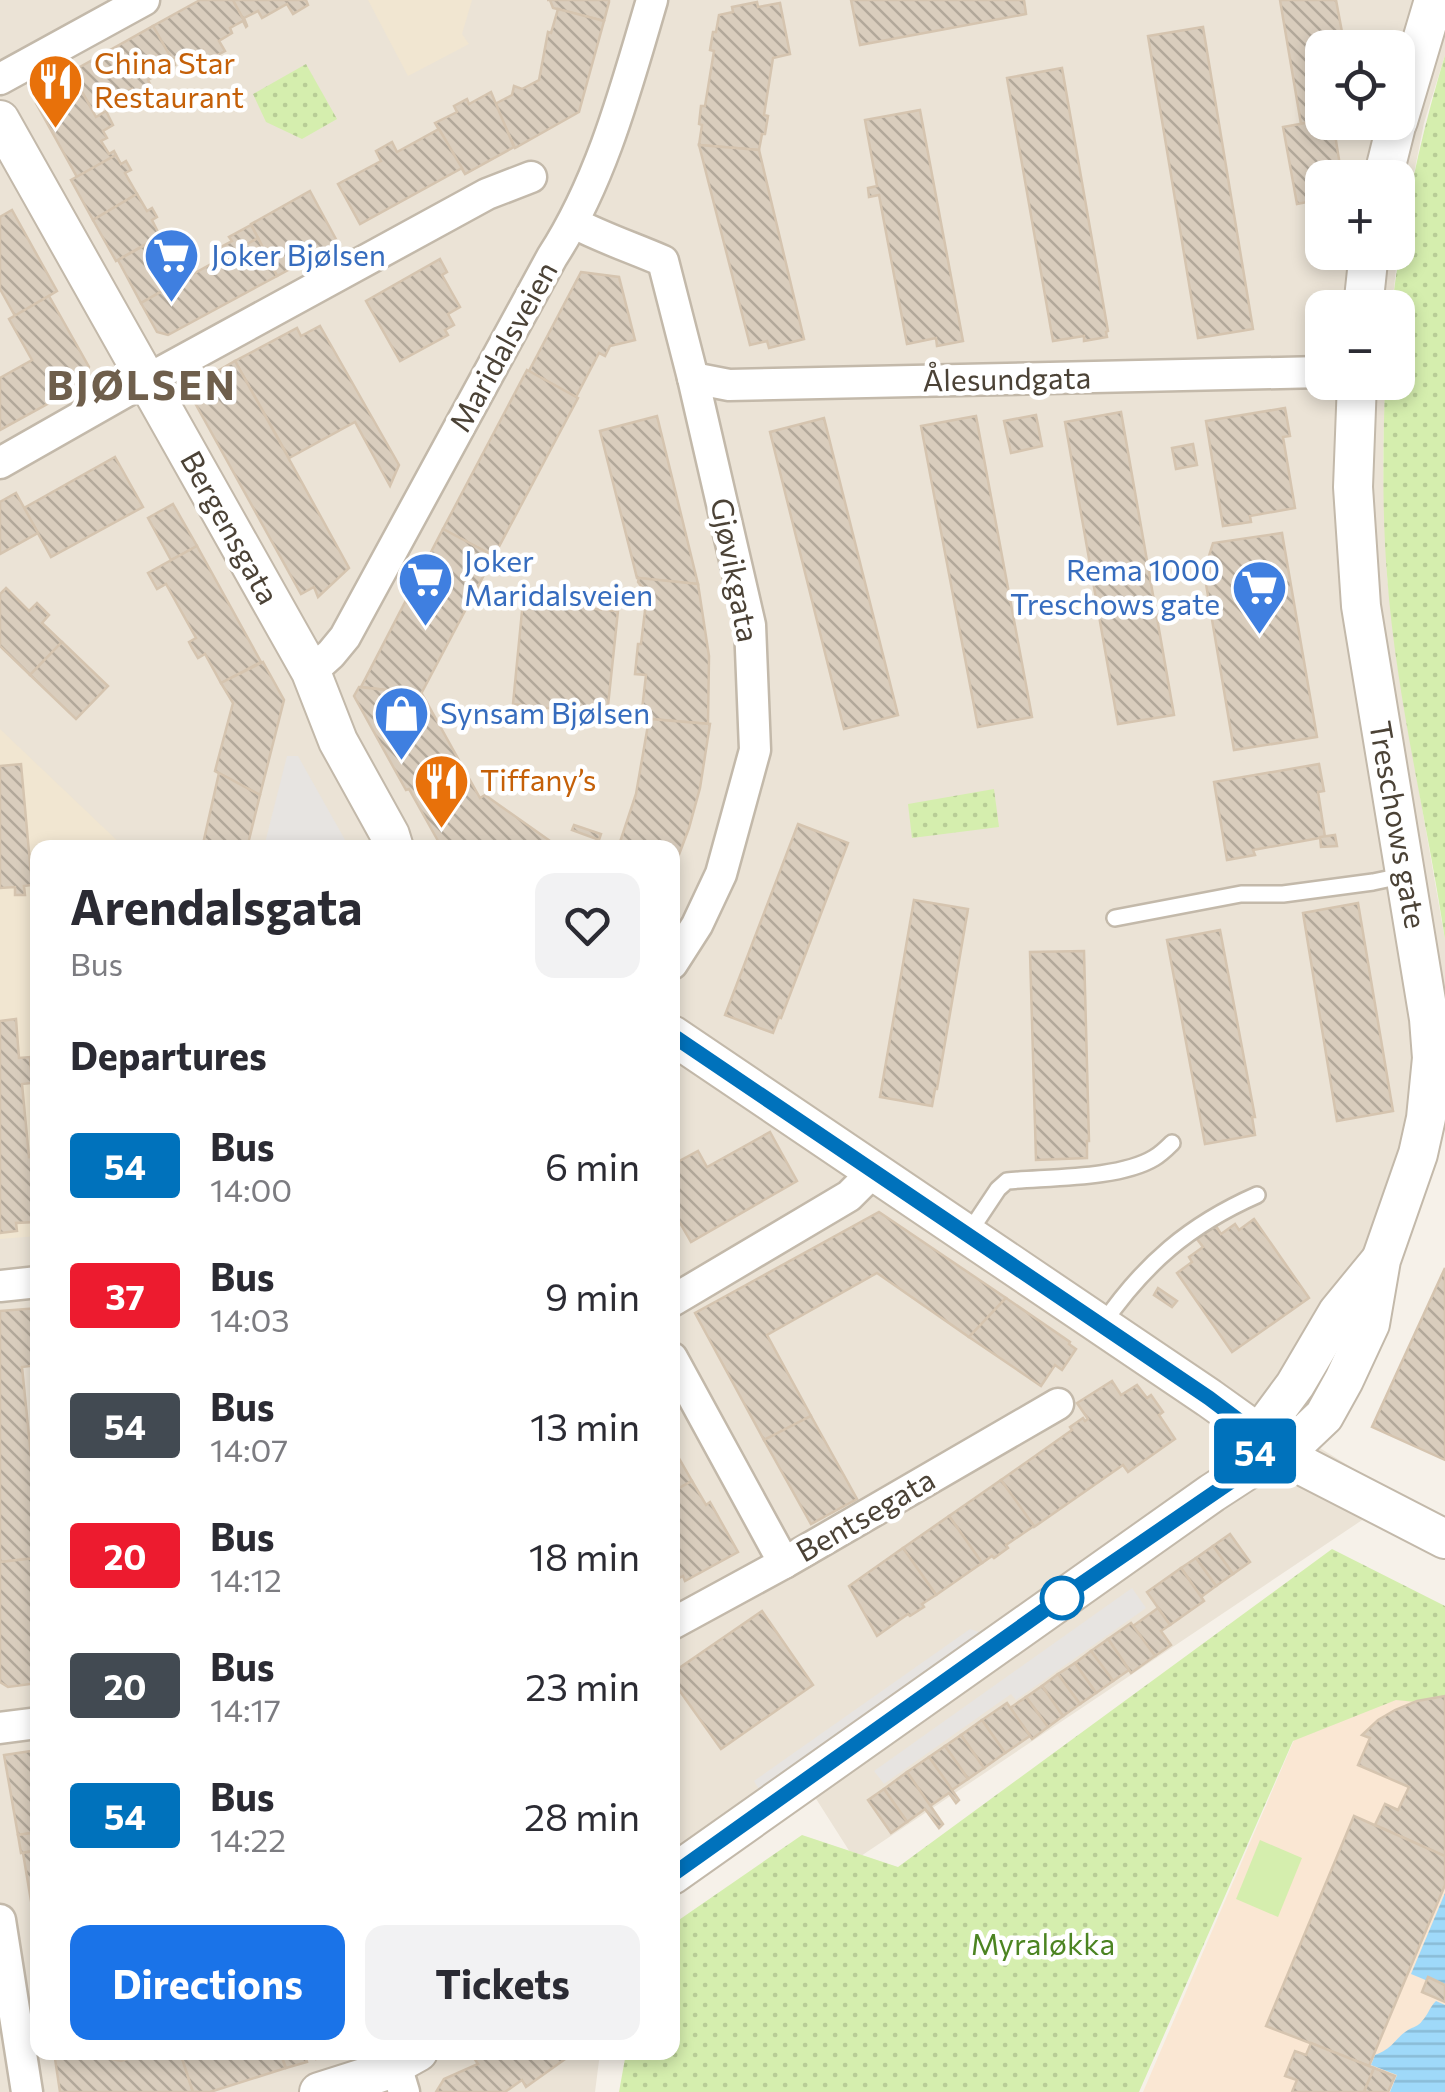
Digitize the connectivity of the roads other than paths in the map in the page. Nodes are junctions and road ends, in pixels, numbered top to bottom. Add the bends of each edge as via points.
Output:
1 (144, 0) edge
2 (652, 0) edge
3 (1434, 0) edge
4 (1415, 63) edge
5 (0, 79) edge
6 (0, 120) edge
7 (532, 177) dead end
8 (574, 224) junction
9 (1305, 372) edge
10 (693, 378) junction
11 (146, 380) junction
12 (1356, 400) edge
13 (0, 463) edge
14 (311, 672) junction
15 (394, 840) edge
16 (1406, 875) junction
17 (1115, 918) dead end
18 (680, 952) edge
19 (680, 1040) edge
20 (1439, 1058) edge
21 (1172, 1143) dead end
22 (875, 1170) junction
23 (1257, 1195) dead end
24 (968, 1234) junction
25 (30, 1283) edge
26 (0, 1286) edge
27 (680, 1296) edge
28 (1102, 1325) junction
29 (680, 1373) edge
30 (1058, 1404) dead end
31 (1265, 1452) junction
32 (1445, 1539) edge
33 (784, 1564) junction
34 (680, 1620) edge
35 (30, 1724) edge
36 (0, 1728) edge
37 (680, 1868) edge
38 (0, 1920) edge
39 (402, 2066) edge
40 (27, 2092) edge
41 (319, 2092) edge

1 - 5 street
2 - 8 street, Maridalsveien
3 - 4 street
6 - 11 street, Bergensgata
7 - 11 street via 487,194
8 - 10 street, Gjøvikgata via 663,261
8 - 14 street, Maridalsveien via 345,636
9 - 10 street, Ålesundgata via 729,385
10 - 18 street, Gjøvikgata via 750,625 756,750 721,874
11 - 13 street
11 - 14 street, Bergensgata
12 - 16 street, Treschows gate via 1353,488 1361,606
14 - 15 street, Bergensgata via 338,740
16 - 17 lane via 1241,894
16 - 20 street, Treschows gate
19 - 22 street
20 - 31 street, Treschows gate via 1418,1154 1381,1260 1338,1312
21 - 24 lane via 1143,1164 1118,1171 1006,1180
22 - 24 street
22 - 27 street via 849,1196
23 - 28 lane via 1178,1239 1135,1280
24 - 28 street
25 - 26 street
28 - 31 street via 1209,1398
29 - 33 street
30 - 33 street, Bentsegata
31 - 32 street
31 - 37 street, Treschows gate
33 - 34 street, Bentsegata
35 - 36 street
38 - 40 street
39 - 41 street

